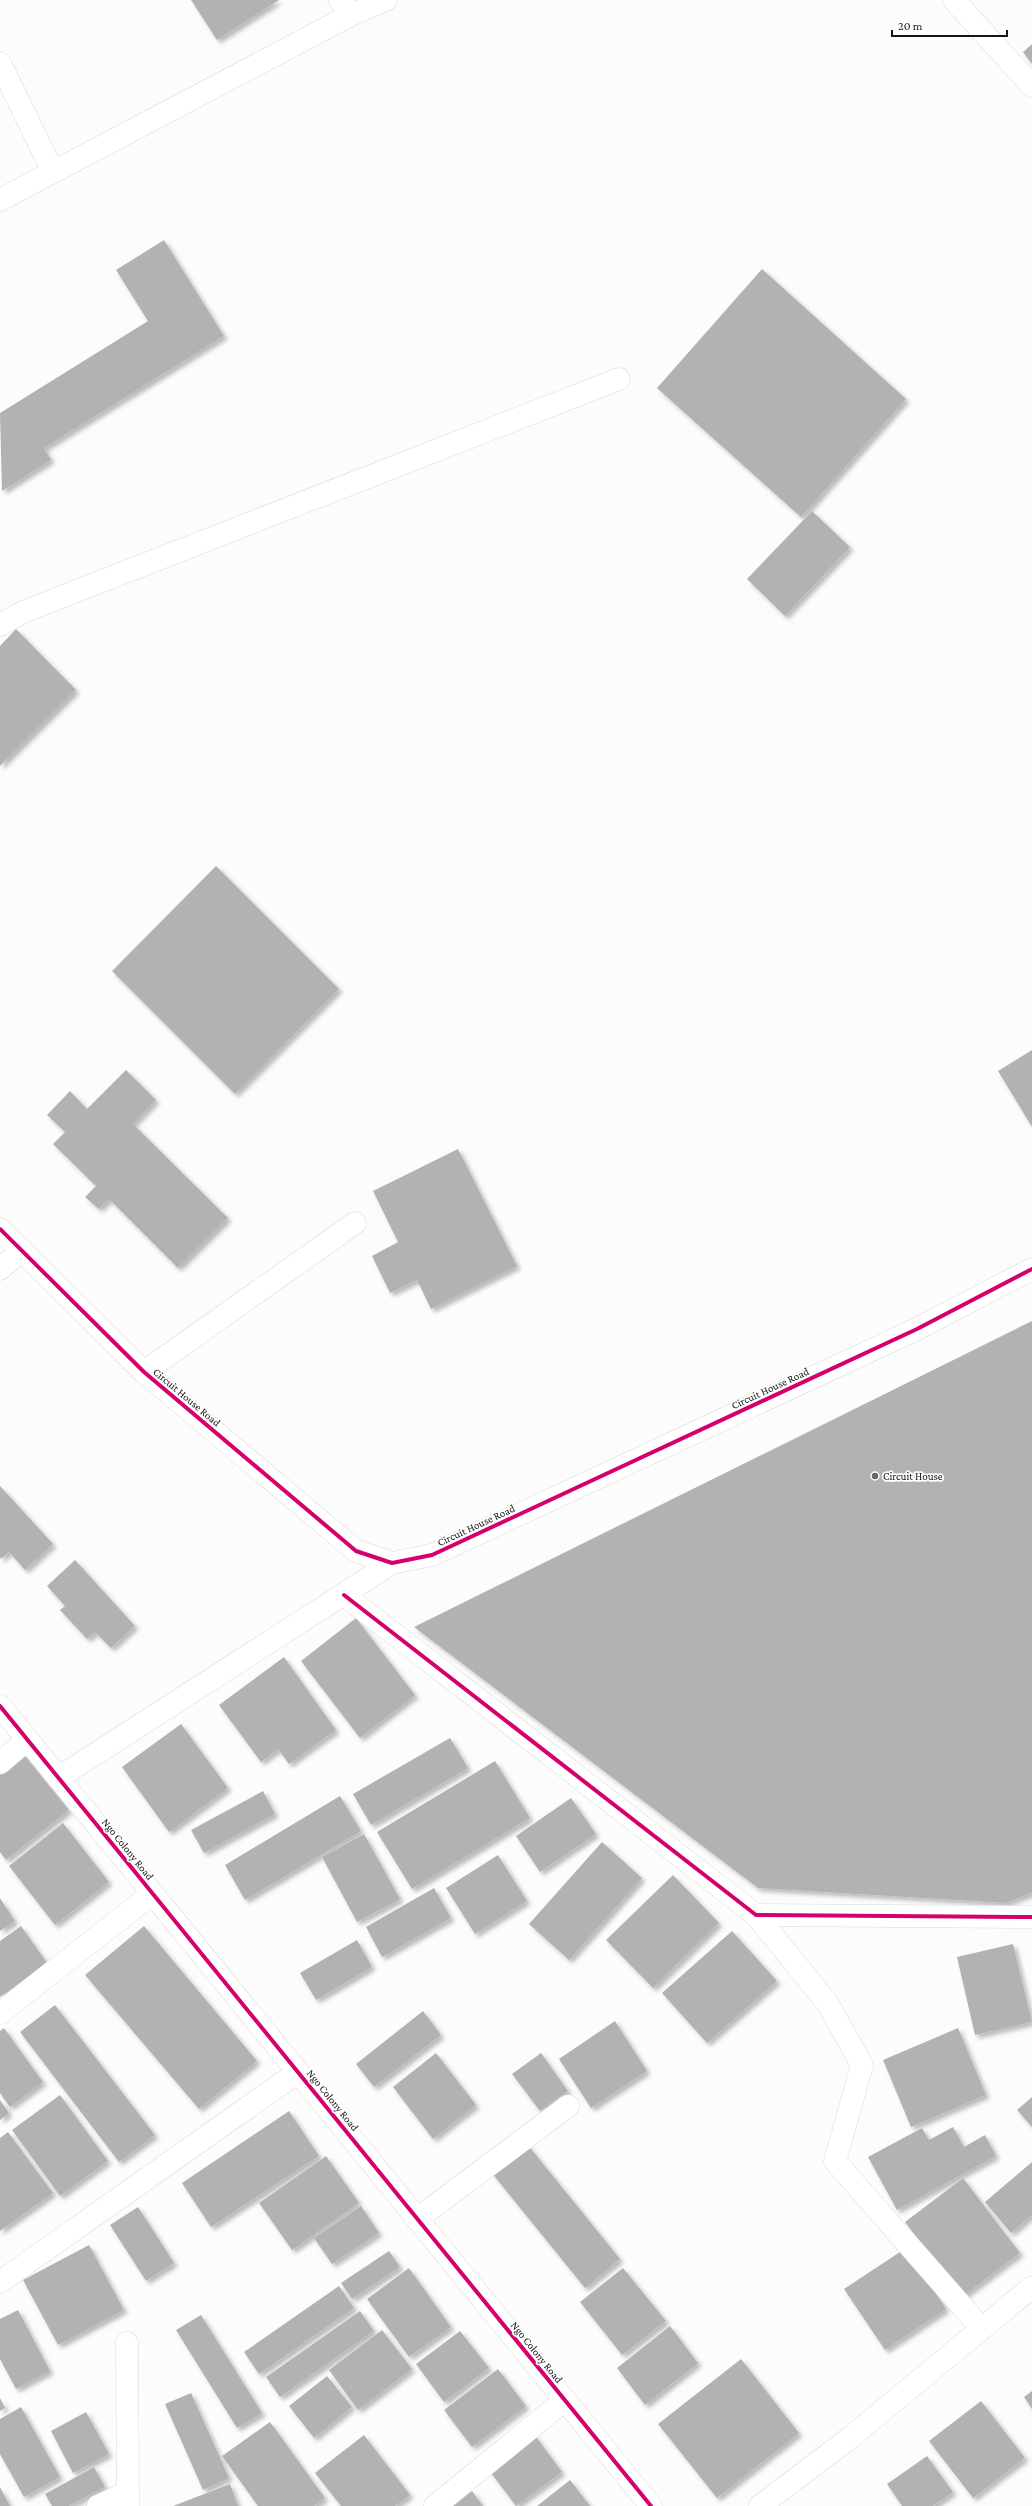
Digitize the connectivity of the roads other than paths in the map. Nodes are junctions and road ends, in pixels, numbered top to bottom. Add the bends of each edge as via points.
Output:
1 (386, 0) edge
2 (954, 0) edge
3 (346, 8) edge
4 (0, 63) edge
5 (1032, 86) edge
6 (53, 172) junction
7 (0, 200) edge
8 (619, 379) dead end
9 (0, 625) edge
10 (355, 1223) dead end
11 (0, 1228) edge
12 (22, 1250) junction
13 (0, 1269) edge
14 (1032, 1269) edge
15 (144, 1372) junction
16 (392, 1563) junction
17 (344, 1595) junction
18 (0, 1706) edge
19 (27, 1740) junction
20 (0, 1763) edge
21 (58, 1778) junction
22 (152, 1894) junction
23 (756, 1915) junction
24 (1032, 1917) edge
25 (0, 2014) edge
26 (298, 2072) junction
27 (568, 2106) dead end
28 (418, 2218) junction
29 (0, 2282) edge
30 (1032, 2287) edge
31 (982, 2329) junction
32 (128, 2343) dead end
33 (565, 2400) junction
34 (127, 2500) edge
35 (98, 2506) edge
36 (435, 2506) edge
37 (651, 2506) edge
38 (760, 2506) edge

1 - 3 street
2 - 5 street
3 - 6 street
4 - 6 street
6 - 7 street
8 - 9 street via 31,609
10 - 15 street
11 - 12 street, Circuit House Road
12 - 13 street
12 - 15 street, Circuit House Road
14 - 16 street, Circuit House Road via 917,1329 440,1552
15 - 16 street, Circuit House Road via 356,1551
16 - 17 street
17 - 21 street
17 - 23 street
18 - 19 street, Ngo Colony Road
19 - 20 street
19 - 21 street, Ngo Colony Road
21 - 22 street, Ngo Colony Road
22 - 25 street
22 - 26 street, Ngo Colony Road
23 - 24 street
23 - 31 street via 828,2004 862,2065 835,2161
26 - 28 street, Ngo Colony Road
26 - 29 street
27 - 28 street
28 - 33 street, Ngo Colony Road
30 - 31 street
31 - 38 street via 851,2437
32 - 34 street
33 - 36 street
33 - 37 street, Ngo Colony Road
34 - 35 street

